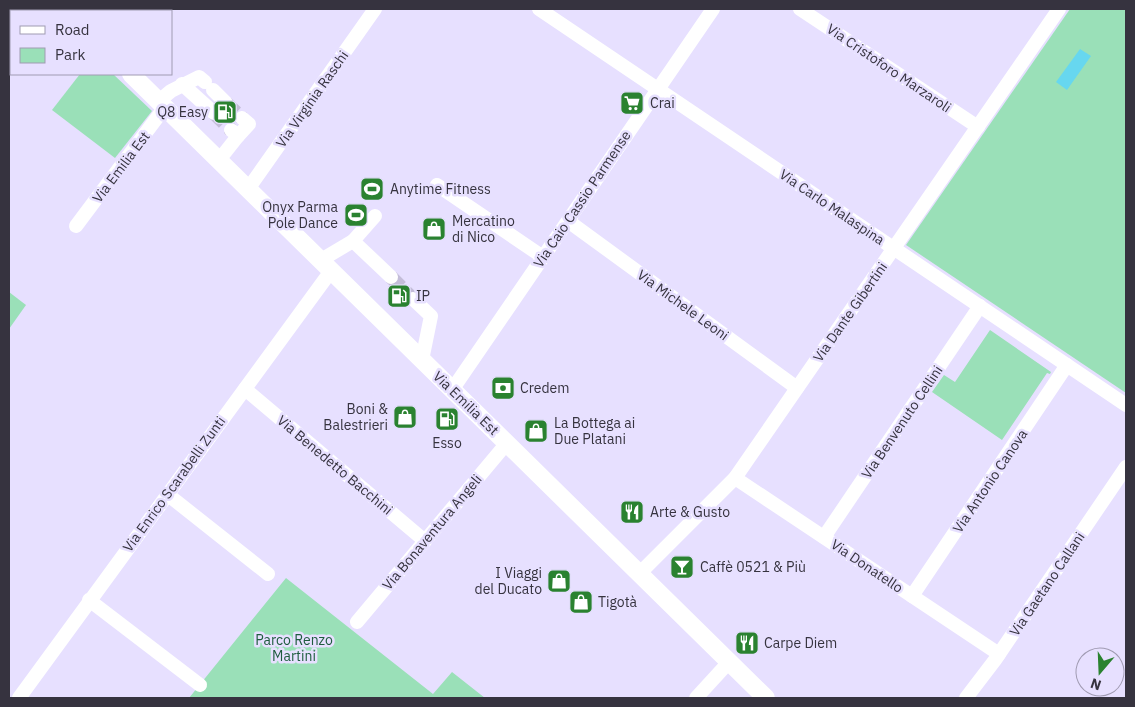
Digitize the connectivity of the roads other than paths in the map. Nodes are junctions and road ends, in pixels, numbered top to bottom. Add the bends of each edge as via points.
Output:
1 (375, 9) edge
2 (539, 9) edge
3 (713, 9) edge
4 (800, 9) edge
5 (1059, 9) edge
6 (132, 75) edge
7 (182, 84) junction
8 (658, 89) junction
9 (226, 103) tunnel mouth
10 (162, 104) junction
11 (214, 113) tunnel mouth
12 (242, 118) dead end
13 (978, 127) junction
14 (219, 160) junction
15 (437, 185) dead end
16 (248, 189) junction
17 (375, 216) dead end
18 (568, 221) junction
19 (76, 226) dead end
20 (353, 241) junction
21 (894, 248) junction
22 (543, 257) junction
23 (326, 266) junction
24 (391, 276) tunnel mouth
25 (413, 299) tunnel mouth
26 (980, 306) junction
27 (422, 360) junction
28 (1068, 365) junction
29 (245, 388) junction
30 (797, 388) junction
31 (452, 390) junction
32 (1126, 405) edge
33 (507, 444) junction
34 (1126, 467) edge
35 (735, 478) junction
36 (167, 494) junction
37 (824, 537) junction
38 (425, 540) junction
39 (268, 574) dead end
40 (639, 574) junction
41 (912, 596) junction
42 (89, 600) junction
43 (358, 622) dead end
44 (999, 654) junction
45 (729, 662) junction
46 (200, 685) dead end
47 (18, 698) edge
48 (696, 698) edge
49 (766, 698) edge
50 (966, 698) edge

1 - 16 street, Via Virginia Raschi
2 - 8 street, Via Carlo Malaspina
3 - 8 street, Via Caio Cassio Parmense
4 - 13 street, Via Cristoforo Marzaroli
5 - 13 street, Via Dante Gibertini
6 - 10 main road, Via Emilia Est
7 - 9 street via 199,77
7 - 10 street
7 - 11 street
8 - 18 street, Via Caio Cassio Parmense
8 - 21 street, Via Carlo Malaspina
10 - 14 main road, Via Emilia Est
10 - 19 street, Via Emilia Est
12 - 14 street via 249,124 234,133
13 - 21 street, Via Dante Gibertini
14 - 16 main road, Via Emilia Est
15 - 22 street
16 - 23 main road, Via Emilia Est
17 - 20 street
18 - 22 street, Via Caio Cassio Parmense
18 - 30 street, Via Michele Leoni
20 - 23 street
20 - 24 street
21 - 26 street, Via Carlo Malaspina
21 - 30 street, Via Dante Gibertini
22 - 31 street, Via Caio Cassio Parmense
23 - 27 main road, Via Emilia Est
23 - 29 street, Via Enrico Scarabelli Zunti
25 - 27 street via 431,316
26 - 28 street, Via Carlo Malaspina
26 - 37 street, Via Benvenuto Cellini
27 - 31 main road, Via Emilia Est
28 - 32 street, Via Carlo Malaspina
28 - 41 street, Via Antonio Canova
29 - 36 street, Via Enrico Scarabelli Zunti
29 - 38 street, Via Benedetto Bacchini
30 - 35 street, Via Dante Gibertini
31 - 33 main road, Via Emilia Est
33 - 38 street, Via Bonaventura Angeli
33 - 40 main road, Via Emilia Est
34 - 44 street, Via Gaetano Callani
35 - 37 street, Via Donatello
35 - 40 street, Via Dante Gibertini
36 - 39 street
36 - 42 street, Via Enrico Scarabelli Zunti
37 - 41 street, Via Donatello
38 - 43 street, Via Bonaventura Angeli
40 - 45 main road, Via Emilia Est
41 - 44 street, Via Donatello
42 - 46 street
42 - 47 street, Via Enrico Scarabelli Zunti
44 - 50 street, Via Gaetano Callani
45 - 48 street
45 - 49 main road, Via Emilia Est

